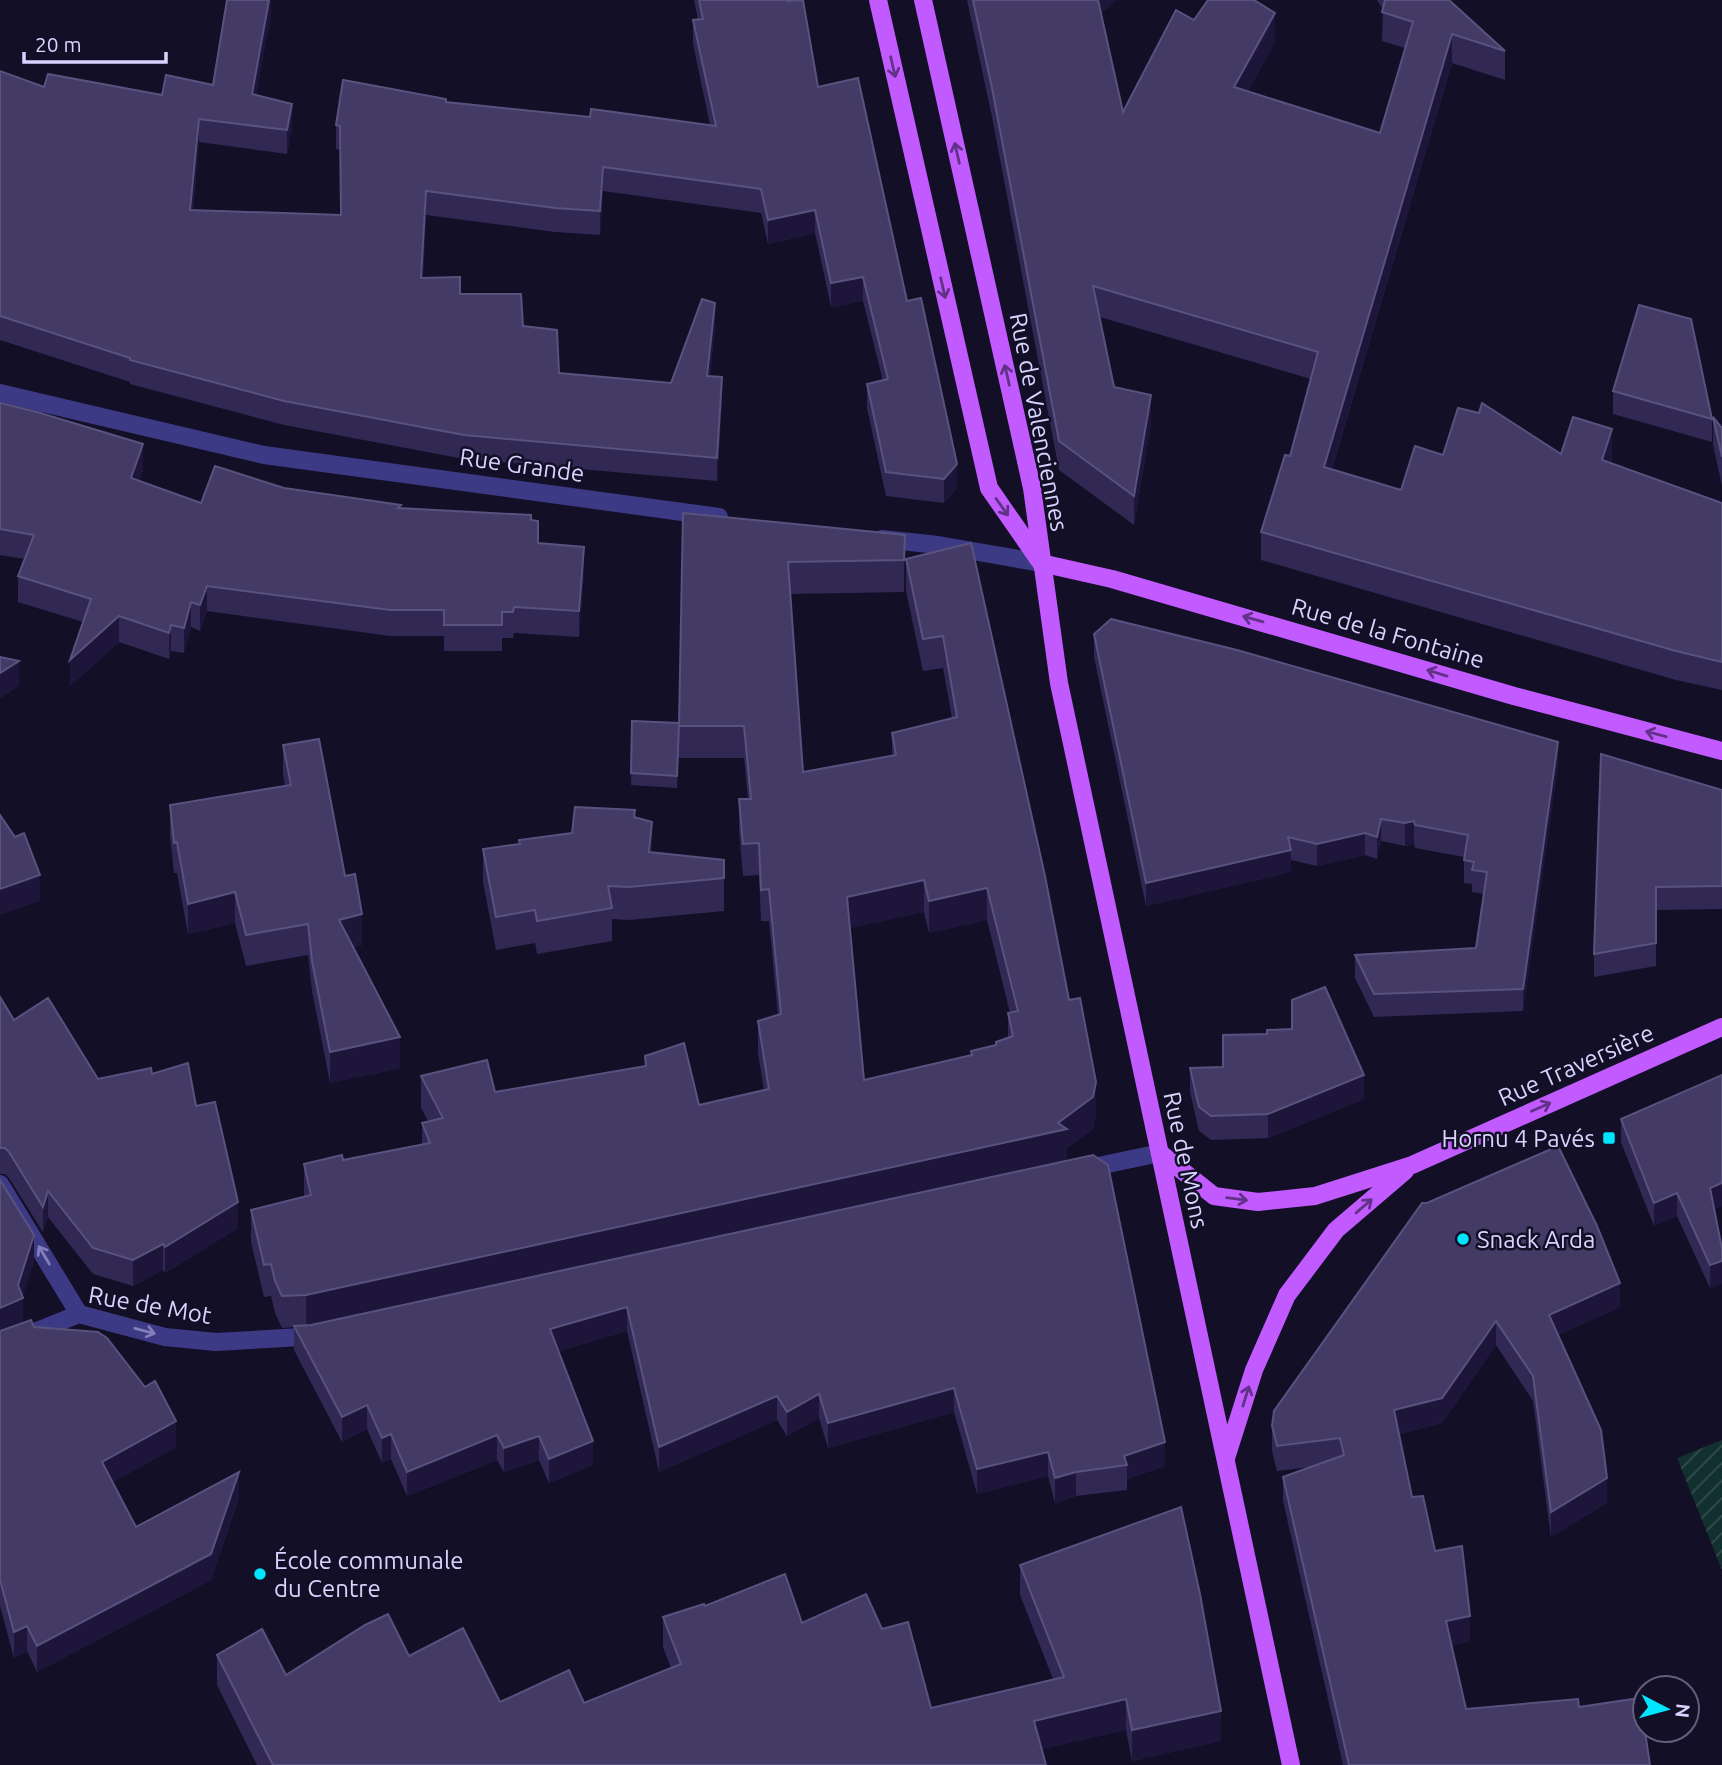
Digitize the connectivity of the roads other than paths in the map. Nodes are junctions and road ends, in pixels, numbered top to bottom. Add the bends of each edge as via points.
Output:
1 (878, 0) edge
2 (923, 0) edge
3 (0, 393) edge
4 (735, 519) edge
5 (860, 536) edge
6 (1041, 563) junction
7 (1722, 751) edge
8 (1722, 1027) edge
9 (1160, 1153) junction
10 (1412, 1165) junction
11 (1065, 1173) edge
12 (0, 1184) edge
13 (79, 1314) junction
14 (335, 1332) edge
15 (0, 1346) edge
16 (1225, 1461) junction
17 (1291, 1765) edge

1 -> 6 main road, Rue de Valenciennes via 989,488
6 -> 2 main road, Rue de Valenciennes via 1032,488
3 - 4 street, Rue Grande via 264,455
5 - 6 street
7 -> 6 main road, Rue de la Fontaine
6 - 9 main road, Rue de Mons via 1059,683
10 -> 8 main road, Rue Traversière
9 -> 10 main road, Rue Traversière via 1214,1196 1258,1202 1315,1196
9 - 11 street
9 - 16 main road, Rue de Mons
16 -> 10 main road, Rue Traversière via 1254,1370 1287,1295 1336,1230
13 -> 12 street
13 -> 14 street, Rue de Mot via 165,1336 216,1342 307,1338
13 - 15 street, Rue de Mot
16 - 17 main road, Rue de Mons

